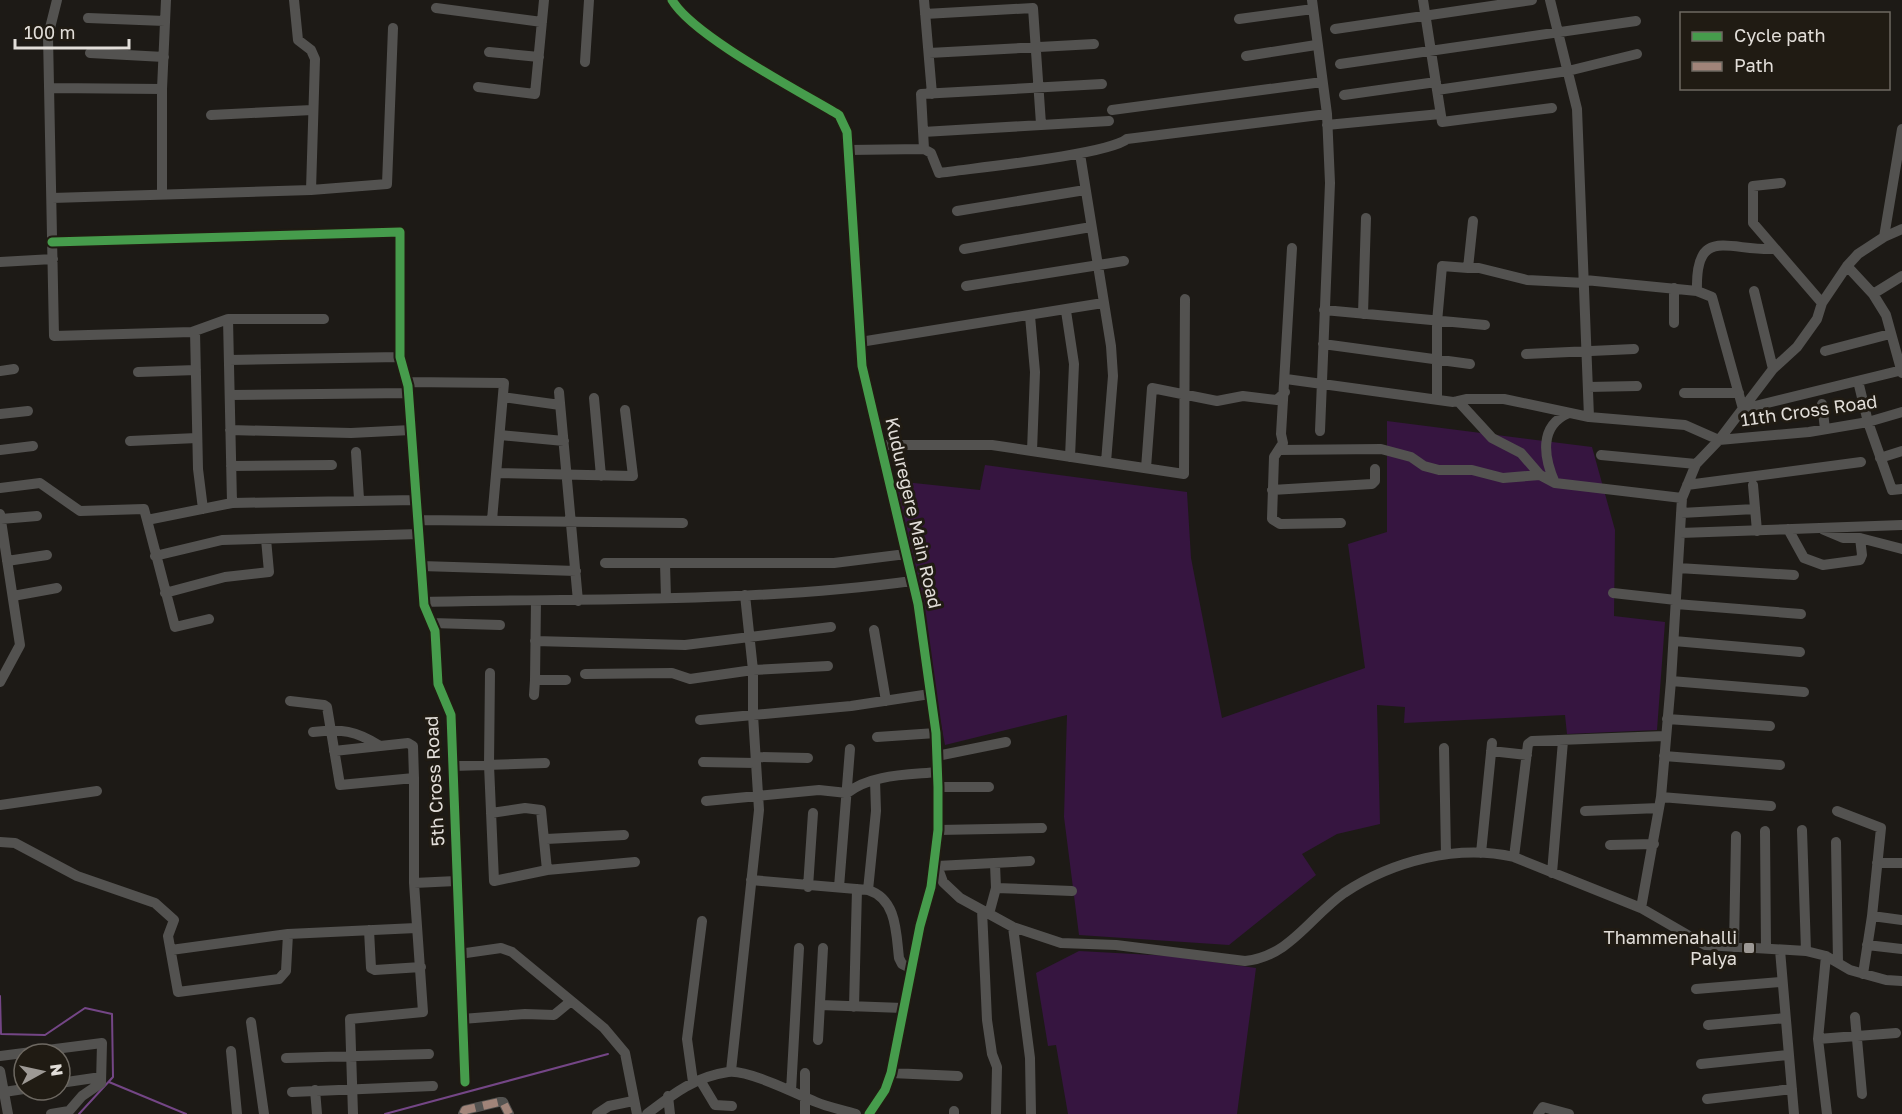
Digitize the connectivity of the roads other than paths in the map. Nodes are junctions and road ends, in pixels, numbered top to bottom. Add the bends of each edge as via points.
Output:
1 (57, 0) edge
2 (166, 0) edge
3 (294, 0) edge
4 (544, 0) edge
5 (589, 0) edge
6 (672, 0) edge
7 (924, 0) edge
8 (1423, 0) edge
9 (1532, 0) edge
10 (1550, 0) edge
11 (1312, 4) edge
12 (436, 8) dead end
13 (925, 14) junction
14 (1425, 16) junction
15 (88, 18) dead end
16 (1239, 19) dead end
17 (165, 21) junction
18 (1636, 21) dead end
19 (542, 22) junction
20 (393, 28) dead end
21 (1335, 29) dead end
22 (1559, 33) junction
23 (1094, 44) dead end
24 (1316, 45) junction
25 (1035, 47) junction
26 (489, 52) dead end
27 (1431, 52) junction
28 (90, 53) dead end
29 (929, 53) junction
30 (1637, 54) dead end
31 (1246, 56) dead end
32 (164, 57) junction
33 (539, 57) junction
34 (585, 62) dead end
35 (1340, 64) dead end
36 (1568, 70) junction
37 (1323, 82) junction
38 (1102, 84) dead end
39 (1436, 86) junction
40 (478, 87) dead end
41 (50, 88) junction
42 (1038, 88) junction
43 (162, 89) junction
44 (932, 94) junction
45 (1344, 95) dead end
46 (1552, 108) dead end
47 (312, 110) junction
48 (1440, 114) junction
49 (211, 115) dead end
50 (1327, 120) junction
51 (1041, 124) junction
52 (1902, 129) edge
53 (923, 132) junction
54 (924, 149) junction
55 (848, 150) junction
56 (1080, 154) junction
57 (1781, 183) dead end
58 (311, 190) junction
59 (1085, 190) junction
60 (162, 195) junction
61 (52, 198) junction
62 (957, 211) dead end
63 (1366, 218) dead end
64 (1473, 221) dead end
65 (1090, 227) junction
66 (1902, 229) edge
67 (1884, 237) junction
68 (52, 242) junction
69 (1292, 248) dead end
70 (964, 249) dead end
71 (1774, 249) junction
72 (53, 259) junction
73 (1124, 261) dead end
74 (0, 262) edge
75 (1097, 265) junction
76 (1847, 266) junction
77 (1468, 268) junction
78 (1902, 276) edge
79 (1585, 281) junction
80 (966, 286) dead end
81 (1674, 288) junction
82 (1697, 291) junction
83 (1754, 291) dead end
84 (1873, 294) junction
85 (1185, 299) dead end
86 (1103, 303) junction
87 (1822, 303) junction
88 (1324, 309) junction
89 (1066, 311) junction
90 (1363, 314) junction
91 (1030, 316) junction
92 (228, 319) junction
93 (324, 319) dead end
94 (1437, 322) junction
95 (1674, 323) dead end
96 (1485, 326) dead end
97 (195, 331) junction
98 (1890, 334) junction
99 (860, 342) junction
100 (1323, 344) junction
101 (1634, 349) dead end
102 (1586, 351) junction
103 (1825, 351) dead end
104 (1526, 354) dead end
105 (400, 357) junction
106 (1437, 359) junction
107 (229, 360) junction
108 (1470, 364) dead end
109 (1901, 366) edge
110 (14, 369) dead end
111 (196, 369) junction
112 (1773, 369) junction
113 (0, 371) edge
114 (138, 372) dead end
115 (1286, 379) junction
116 (1858, 381) junction
117 (1321, 383) junction
118 (1637, 386) dead end
119 (1588, 387) junction
120 (408, 388) junction
121 (559, 392) dead end
122 (1285, 392) junction
123 (1684, 393) dead end
124 (1739, 393) junction
125 (1184, 395) junction
126 (230, 396) junction
127 (503, 397) junction
128 (594, 398) dead end
129 (1437, 398) junction
130 (1458, 401) junction
131 (1822, 404) dead end
132 (560, 405) junction
133 (1743, 409) junction
134 (625, 410) dead end
135 (27, 411) dead end
136 (1902, 412) edge
137 (1569, 413) junction
138 (0, 414) edge
139 (1589, 417) junction
140 (1868, 422) junction
141 (1826, 429) junction
142 (230, 430) junction
143 (411, 430) junction
144 (1320, 430) dead end
145 (500, 435) junction
146 (197, 438) junction
147 (1719, 440) junction
148 (130, 441) dead end
149 (564, 441) junction
150 (880, 445) junction
151 (33, 446) dead end
152 (0, 450) edge
153 (1279, 450) junction
154 (1902, 451) edge
155 (356, 452) dead end
156 (1032, 452) junction
157 (1601, 455) dead end
158 (1070, 457) junction
159 (1880, 458) junction
160 (1106, 462) junction
161 (1861, 462) dead end
162 (1696, 464) junction
163 (332, 465) dead end
164 (231, 466) junction
165 (1146, 468) junction
166 (1375, 469) dead end
167 (497, 473) junction
168 (1540, 475) junction
169 (568, 476) junction
170 (601, 476) junction
171 (1556, 483) junction
172 (1687, 485) junction
173 (1754, 485) dead end
174 (0, 488) edge
175 (1902, 489) edge
176 (1272, 490) junction
177 (1682, 498) junction
178 (359, 499) junction
179 (417, 500) junction
180 (232, 503) junction
181 (203, 509) junction
182 (1755, 509) junction
183 (1681, 513) junction
184 (37, 516) dead end
185 (1, 520) edge
186 (147, 520) junction
187 (418, 520) junction
188 (492, 520) junction
189 (571, 520) junction
190 (682, 523) dead end
191 (1341, 523) dead end
192 (1902, 525) edge
193 (1820, 528) junction
194 (1788, 529) junction
195 (1757, 531) junction
196 (1680, 533) junction
197 (419, 534) junction
198 (1860, 538) junction
199 (267, 539) junction
200 (1902, 549) edge
201 (906, 554) junction
202 (47, 555) dead end
203 (155, 556) junction
204 (7, 561) junction
205 (605, 563) dead end
206 (665, 563) junction
207 (421, 566) junction
208 (1678, 568) junction
209 (576, 571) junction
210 (1794, 575) dead end
211 (912, 581) junction
212 (57, 588) dead end
213 (165, 593) junction
214 (1613, 593) dead end
215 (745, 595) junction
216 (13, 596) junction
217 (666, 598) junction
218 (536, 601) junction
219 (578, 601) junction
220 (424, 602) junction
221 (1676, 602) junction
222 (1802, 614) dead end
223 (209, 619) dead end
224 (432, 624) junction
225 (500, 625) dead end
226 (831, 627) dead end
227 (874, 630) dead end
228 (748, 637) junction
229 (535, 641) junction
230 (1674, 641) junction
231 (1800, 652) dead end
232 (828, 666) dead end
233 (753, 670) junction
234 (490, 673) dead end
235 (585, 674) dead end
236 (534, 680) junction
237 (566, 680) dead end
238 (1671, 681) junction
239 (0, 682) edge
240 (1804, 692) dead end
241 (930, 694) junction
242 (534, 695) dead end
243 (290, 701) dead end
244 (886, 701) junction
245 (753, 715) junction
246 (1667, 719) junction
247 (700, 720) dead end
248 (1770, 726) dead end
249 (331, 730) junction
250 (313, 732) dead end
251 (936, 734) junction
252 (1665, 736) junction
253 (877, 737) dead end
254 (1563, 741) junction
255 (1006, 742) dead end
256 (380, 746) junction
257 (1444, 748) dead end
258 (850, 749) dead end
259 (334, 751) junction
260 (1527, 755) junction
261 (937, 756) junction
262 (1664, 756) junction
263 (808, 758) dead end
264 (756, 760) junction
265 (703, 762) dead end
266 (545, 763) dead end
267 (489, 765) junction
268 (1780, 765) dead end
269 (453, 766) junction
270 (938, 772) junction
271 (414, 778) junction
272 (875, 780) junction
273 (939, 787) junction
274 (989, 787) dead end
275 (97, 791) dead end
276 (847, 793) junction
277 (759, 795) junction
278 (706, 801) dead end
279 (1660, 802) junction
280 (0, 805) edge
281 (1771, 806) dead end
282 (1837, 811) dead end
283 (1585, 812) dead end
284 (491, 813) junction
285 (813, 813) dead end
286 (1042, 828) dead end
287 (938, 830) junction
288 (1802, 830) dead end
289 (1765, 831) dead end
290 (624, 835) dead end
291 (1736, 836) dead end
292 (546, 839) junction
293 (0, 842) edge
294 (1836, 842) dead end
295 (1654, 844) junction
296 (1610, 845) dead end
297 (1481, 853) junction
298 (1446, 855) junction
299 (1514, 857) junction
300 (1030, 861) dead end
301 (634, 862) dead end
302 (1877, 862) junction
303 (936, 863) junction
304 (1902, 863) edge
305 (995, 864) junction
306 (547, 870) junction
307 (1552, 873) junction
308 (751, 880) junction
309 (456, 881) junction
310 (414, 883) junction
311 (808, 886) junction
312 (839, 887) junction
313 (996, 888) junction
314 (863, 889) junction
315 (1072, 891) dead end
316 (1641, 908) junction
317 (986, 912) junction
318 (1872, 916) junction
319 (1902, 920) edge
320 (702, 921) dead end
321 (1013, 927) junction
322 (416, 928) junction
323 (369, 930) junction
324 (288, 934) junction
325 (1867, 945) junction
326 (1734, 947) junction
327 (799, 948) dead end
328 (823, 948) dead end
329 (1902, 948) edge
330 (1766, 949) junction
331 (171, 950) junction
332 (1780, 950) junction
333 (1806, 951) junction
334 (459, 954) junction
335 (1826, 956) junction
336 (1838, 963) junction
337 (421, 967) junction
338 (912, 969) junction
339 (1863, 974) junction
340 (1902, 981) edge
341 (1781, 982) junction
342 (1696, 989) dead end
343 (571, 1001) junction
344 (820, 1005) junction
345 (854, 1007) junction
346 (903, 1008) junction
347 (1856, 1017) dead end
348 (1785, 1018) junction
349 (462, 1019) junction
350 (251, 1022) dead end
351 (1708, 1025) dead end
352 (1896, 1032) dead end
353 (1857, 1036) junction
354 (1818, 1039) junction
355 (818, 1041) dead end
356 (231, 1051) dead end
357 (429, 1054) dead end
358 (1787, 1055) junction
359 (0, 1056) edge
360 (350, 1057) junction
361 (286, 1058) dead end
362 (1701, 1064) dead end
363 (731, 1071) junction
364 (806, 1073) dead end
365 (891, 1073) junction
366 (958, 1076) dead end
367 (0, 1077) edge
368 (101, 1077) junction
369 (72, 1081) edge
370 (697, 1081) junction
371 (465, 1082) dead end
372 (433, 1086) dead end
373 (351, 1088) junction
374 (1792, 1089) junction
375 (315, 1090) junction
376 (12, 1091) edge
377 (790, 1091) junction
378 (4, 1092) junction
379 (292, 1092) dead end
380 (1862, 1094) dead end
381 (668, 1096) junction
382 (805, 1096) junction
383 (1707, 1099) dead end
384 (633, 1101) junction
385 (732, 1106) dead end
386 (818, 1108) edge
387 (352, 1113) edge
388 (8, 1114) edge
389 (51, 1114) edge
390 (237, 1114) edge
391 (264, 1114) edge
392 (316, 1114) edge
393 (463, 1114) edge
394 (509, 1114) edge
395 (597, 1114) edge
396 (637, 1114) edge
397 (647, 1114) edge
398 (670, 1114) edge
399 (805, 1114) edge
400 (856, 1114) edge
401 (869, 1114) edge
402 (996, 1114) edge
403 (1031, 1114) edge
404 (1538, 1114) edge
405 (1569, 1114) edge
406 (1794, 1114) edge
407 (1827, 1114) edge

1 - 41 street via 48,36
2 - 17 street
3 - 47 street via 298,40 311,50 315,59
4 - 19 street
5 - 34 street
6 - 55 street, Kuduregere Main Road via 709,36 838,115 847,132
7 - 13 street
8 - 14 street
9 - 14 street
10 - 22 street
11 - 16 street
11 - 24 street
12 - 19 street
13 - 25 street via 1033,8
13 - 29 street
14 - 21 street
14 - 27 street
15 - 17 street
17 - 32 street
18 - 22 street
19 - 33 street
20 - 58 street via 387,184
22 - 27 street
22 - 36 street
23 - 25 street
24 - 31 street
24 - 37 street
25 - 29 street
25 - 42 street
26 - 33 street
27 - 35 street
27 - 39 street
28 - 32 street
29 - 44 street
30 - 36 street
32 - 43 street
33 - 40 street via 535,94
36 - 39 street
36 - 79 street via 1577,109
37 - 50 street
37 - 51 street
38 - 42 street
39 - 45 street
39 - 48 street
41 - 43 street
41 - 61 street
42 - 44 street
42 - 51 street
43 - 60 street
44 - 53 street via 921,94
46 - 48 street via 1442,122
47 - 49 street
47 - 58 street
48 - 50 street
50 - 56 street via 1127,139 1119,145
50 - 88 street via 1330,183
51 - 53 street
52 - 67 street
53 - 54 street
54 - 55 street
54 - 56 street via 931,153 939,173
55 - 99 street, Kuduregere Main Road
56 - 59 street
57 - 71 street via 1751,189 1753,223
58 - 60 street
59 - 62 street
59 - 65 street
60 - 61 street
61 - 68 street
63 - 90 street
64 - 77 street
65 - 70 street
65 - 75 street
66 - 67 street
67 - 76 street
68 - 72 street
68 - 105 street, 5th Cross Road via 400,232
69 - 115 street
71 - 82 street via 1714,246 1704,250 1697,263
71 - 87 street
72 - 74 street
72 - 97 street via 54,336
73 - 75 street
75 - 80 street
75 - 86 street
76 - 84 street
76 - 87 street
77 - 79 street via 1527,280
77 - 94 street via 1442,266
78 - 84 street
79 - 81 street
79 - 102 street
81 - 82 street
81 - 95 street
82 - 124 street via 1713,300
83 - 112 street
84 - 98 street via 1886,315
85 - 125 street
86 - 89 street
86 - 160 street via 1113,376
87 - 112 street via 1797,347
88 - 90 street
88 - 100 street
89 - 91 street
89 - 158 street via 1074,364
90 - 94 street
91 - 99 street
91 - 156 street via 1035,372
92 - 93 street
92 - 97 street
92 - 107 street
94 - 96 street
94 - 106 street
97 - 111 street
98 - 103 street
98 - 109 street
99 - 150 street, Kuduregere Main Road via 861,366
100 - 106 street
100 - 117 street
101 - 102 street
102 - 104 street
102 - 119 street
105 - 107 street
105 - 120 street, 5th Cross Road
106 - 108 street
106 - 129 street
107 - 126 street
109 - 116 street
110 - 113 street
111 - 114 street
111 - 146 street
112 - 133 street
115 - 117 street
115 - 122 street
116 - 133 street
116 - 140 street
117 - 129 street
117 - 144 street
118 - 119 street
119 - 139 street
120 - 126 street
120 - 127 street via 504,382
120 - 143 street, 5th Cross Road
121 - 132 street
122 - 125 street via 1277,400 1243,396 1217,401
122 - 153 street via 1283,443
123 - 124 street
124 - 133 street
125 - 165 street via 1152,388
125 - 165 street via 1184,474
126 - 142 street
127 - 132 street
127 - 145 street
128 - 170 street
129 - 130 street
130 - 137 street via 1504,399
130 - 168 street via 1492,438 1521,453
131 - 141 street
132 - 149 street
133 - 147 street
134 - 170 street via 633,476
135 - 138 street
136 - 140 street, 11th Cross Road
137 - 139 street
137 - 171 street via 1555,420 1546,438 1547,458
139 - 147 street via 1685,425
140 - 141 street, 11th Cross Road
140 - 159 street
141 - 147 street, 11th Cross Road
142 - 143 street
142 - 164 street
143 - 179 street, 5th Cross Road
145 - 149 street
145 - 167 street
146 - 148 street
146 - 181 street
147 - 162 street
149 - 169 street
150 - 156 street via 992,446
150 - 201 street, Kuduregere Main Road
151 - 152 street
153 - 168 street via 1380,448 1438,470 1472,470 1503,478
153 - 176 street via 1274,457
154 - 159 street
155 - 178 street
156 - 158 street
157 - 162 street
158 - 160 street
159 - 175 street via 1892,490
160 - 165 street
161 - 172 street
162 - 172 street
163 - 164 street
164 - 180 street
166 - 176 street via 1372,484
167 - 169 street
167 - 188 street
168 - 171 street
169 - 170 street
169 - 189 street
171 - 177 street
172 - 177 street
173 - 182 street
174 - 186 street via 40,483 80,511 144,509
176 - 191 street via 1272,519 1276,524
177 - 183 street
178 - 179 street
178 - 180 street
179 - 187 street, 5th Cross Road
180 - 181 street
181 - 186 street
182 - 183 street
182 - 195 street
183 - 196 street
184 - 185 street
185 - 204 street
186 - 203 street
187 - 188 street
187 - 197 street, 5th Cross Road
188 - 189 street
189 - 190 street
189 - 209 street
192 - 193 street
193 - 194 street
193 - 198 street via 1843,538
194 - 195 street
194 - 198 street via 1804,558 1823,565 1860,560
195 - 196 street
196 - 208 street
197 - 199 street
197 - 207 street, 5th Cross Road
198 - 200 street
199 - 203 street via 222,540
199 - 213 street via 269,572 225,577
201 - 206 street via 834,563
201 - 211 street, Kuduregere Main Road
202 - 204 street
203 - 213 street
204 - 216 street
205 - 206 street
206 - 217 street
207 - 209 street
207 - 220 street, 5th Cross Road
208 - 210 street
208 - 221 street
209 - 219 street
211 - 215 street via 846,590
211 - 241 street, Kuduregere Main Road
212 - 216 street
213 - 223 street via 175,627
214 - 221 street
215 - 217 street
215 - 228 street
216 - 239 street via 20,645
217 - 219 street
218 - 219 street
218 - 220 street
218 - 229 street
220 - 224 street, 5th Cross Road
221 - 222 street
221 - 230 street
224 - 225 street
224 - 269 street, 5th Cross Road via 438,684 451,715
226 - 228 street
227 - 244 street
228 - 229 street via 686,645
228 - 233 street
229 - 236 street
230 - 231 street
230 - 238 street
232 - 233 street
233 - 235 street via 690,679 672,673
233 - 245 street
234 - 267 street
236 - 237 street
236 - 242 street
238 - 240 street
238 - 246 street
241 - 244 street
241 - 251 street, Kuduregere Main Road
243 - 249 street via 324,705
244 - 245 street
245 - 247 street
245 - 264 street
246 - 248 street
246 - 252 street
249 - 250 street
249 - 256 street via 360,733
249 - 259 street
251 - 253 street
251 - 261 street, Kuduregere Main Road
252 - 254 street
252 - 262 street
254 - 260 street via 1532,741
254 - 307 street
255 - 261 street
256 - 259 street
256 - 271 street via 405,742 413,746
257 - 298 street
258 - 276 street
259 - 271 street via 340,785
260 - 297 street via 1491,747
260 - 299 street
261 - 270 street, Kuduregere Main Road
262 - 268 street
262 - 279 street
263 - 264 street
264 - 265 street
264 - 277 street
266 - 267 street
267 - 269 street
267 - 284 street
269 - 309 street, 5th Cross Road
270 - 272 street
270 - 273 street, Kuduregere Main Road
271 - 310 street
272 - 276 street
272 - 314 street via 876,812
273 - 274 street
273 - 287 street, Kuduregere Main Road
275 - 280 street
276 - 277 street via 819,790
276 - 312 street
277 - 278 street
277 - 308 street
279 - 281 street
279 - 283 street
279 - 295 street
282 - 302 street via 1881,828
284 - 292 street via 541,810
284 - 306 street via 494,881
285 - 311 street
286 - 287 street
287 - 303 street, Kuduregere Main Road
288 - 333 street
289 - 330 street
290 - 292 street
291 - 326 street
292 - 306 street
293 - 331 street via 15,843 77,876 155,903 174,920 168,936
294 - 336 street
295 - 296 street
295 - 316 street
297 - 298 street
297 - 299 street
298 - 321 street via 1389,869 1344,894 1282,949 1263,960 1061,943
299 - 307 street
300 - 305 street
301 - 306 street
302 - 304 street
302 - 318 street
303 - 305 street
303 - 317 street via 943,882 960,898
303 - 338 street, Kuduregere Main Road
305 - 313 street
307 - 316 street
308 - 311 street
308 - 363 street
309 - 310 street
309 - 334 street, 5th Cross Road
310 - 322 street
311 - 312 street
312 - 314 street
313 - 315 street
313 - 317 street
314 - 338 street via 880,893 891,908 899,958
314 - 345 street
316 - 326 street via 1705,945
317 - 321 street
317 - 402 street via 987,1020 997,1067
318 - 319 street
318 - 325 street
320 - 370 street via 687,1039
321 - 403 street via 1030,1058
322 - 323 street
322 - 337 street
323 - 324 street
323 - 337 street via 371,968
324 - 331 street
324 - 331 street via 286,971 279,979 178,992
325 - 329 street
325 - 339 street
326 - 330 street
327 - 377 street
328 - 344 street
330 - 332 street
332 - 333 street
332 - 341 street
333 - 335 street
334 - 343 street via 501,948 512,952
334 - 349 street, 5th Cross Road
335 - 336 street
335 - 354 street
336 - 339 street
337 - 360 street via 423,1012 352,1017 348,1022
338 - 346 street, Kuduregere Main Road
339 - 340 street
341 - 342 street
341 - 348 street
343 - 349 street via 554,1015
343 - 384 street via 604,1028 625,1053
344 - 345 street
344 - 355 street
345 - 346 street
346 - 365 street, Kuduregere Main Road
347 - 353 street
348 - 351 street
348 - 358 street
349 - 371 street, 5th Cross Road
350 - 391 street
352 - 353 street
353 - 354 street
353 - 380 street
354 - 407 street
356 - 390 street
357 - 360 street
358 - 362 street
358 - 374 street
359 - 368 street via 102,1043
360 - 361 street
360 - 373 street
363 - 370 street
363 - 377 street via 761,1078
364 - 382 street
365 - 366 street
365 - 401 street, Kuduregere Main Road
367 - 378 street
368 - 369 street
368 - 389 street via 101,1083 81,1096 69,1111
370 - 381 street
370 - 385 street via 715,1106
372 - 373 street
373 - 375 street
373 - 387 street
374 - 383 street
374 - 406 street
375 - 379 street
375 - 392 street
376 - 378 street
377 - 382 street
378 - 388 street
381 - 397 street
381 - 398 street
382 - 386 street
382 - 399 street
384 - 395 street via 609,1106
384 - 396 street
386 - 400 street
393 - 394 street via 465,1110 503,1102
404 - 405 street via 1543,1107

